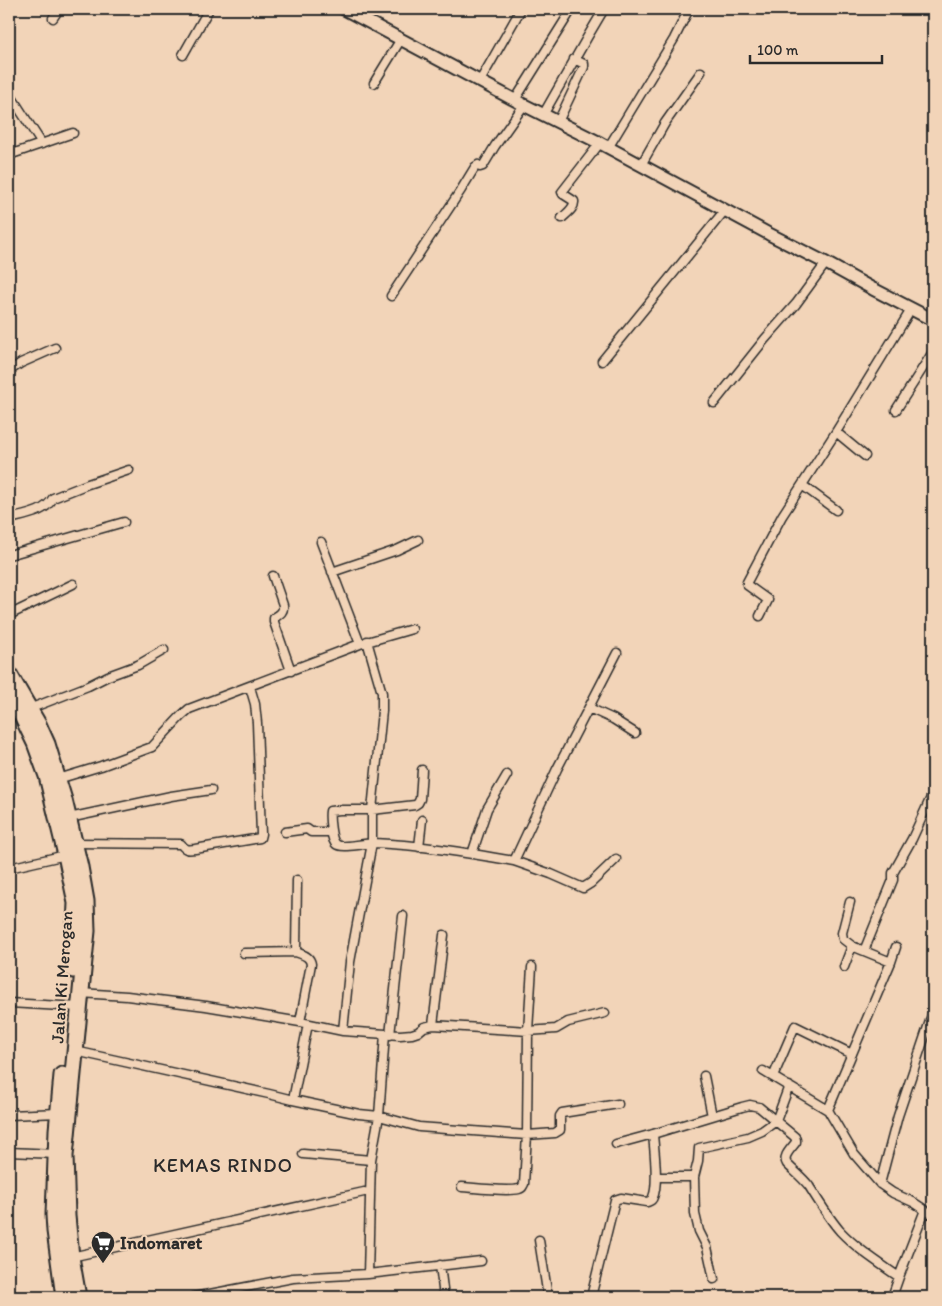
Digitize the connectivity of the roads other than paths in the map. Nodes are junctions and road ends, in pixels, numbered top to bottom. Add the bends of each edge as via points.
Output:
1 (60, 9) edge
2 (209, 9) edge
3 (344, 9) edge
4 (521, 9) edge
5 (572, 9) edge
6 (604, 9) edge
7 (689, 9) edge
8 (53, 18) dead end
9 (401, 39) junction
10 (183, 55) dead end
11 (574, 59) junction
12 (701, 72) dead end
13 (480, 81) junction
14 (374, 83) dead end
15 (9, 93) edge
16 (520, 102) junction
17 (543, 115) junction
18 (558, 122) junction
19 (73, 133) dead end
20 (42, 144) junction
21 (604, 145) junction
22 (9, 155) edge
23 (641, 165) junction
24 (725, 210) junction
25 (562, 218) dead end
26 (826, 263) junction
27 (391, 296) dead end
28 (912, 308) junction
29 (933, 318) edge
30 (55, 348) dead end
31 (933, 352) edge
32 (602, 361) dead end
33 (9, 371) edge
34 (714, 403) dead end
35 (896, 410) dead end
36 (836, 432) junction
37 (865, 456) dead end
38 (129, 470) dead end
39 (802, 485) junction
40 (836, 510) dead end
41 (9, 519) edge
42 (124, 522) dead end
43 (418, 540) dead end
44 (320, 542) dead end
45 (9, 555) edge
46 (332, 572) junction
47 (273, 576) dead end
48 (73, 584) dead end
49 (9, 615) edge
50 (760, 616) dead end
51 (412, 629) dead end
52 (363, 642) junction
53 (164, 650) dead end
54 (617, 654) dead end
55 (291, 671) junction
56 (9, 674) edge
57 (250, 687) junction
58 (9, 695) edge
59 (589, 708) junction
60 (29, 709) junction
61 (635, 733) dead end
62 (422, 770) dead end
63 (507, 775) dead end
64 (58, 778) junction
65 (212, 790) dead end
66 (933, 793) edge
67 (372, 810) junction
68 (69, 818) junction
69 (422, 820) dead end
70 (285, 832) dead end
71 (331, 832) junction
72 (372, 843) junction
73 (420, 847) junction
74 (70, 849) junction
75 (472, 854) junction
76 (616, 859) dead end
77 (514, 861) junction
78 (9, 868) edge
79 (297, 880) dead end
80 (850, 902) dead end
81 (403, 916) dead end
82 (444, 935) dead end
83 (852, 946) junction
84 (896, 947) dead end
85 (864, 950) junction
86 (244, 952) dead end
87 (296, 952) junction
88 (891, 962) junction
89 (532, 967) dead end
90 (844, 967) dead end
91 (9, 1002) edge
92 (76, 1002) junction
93 (933, 1012) edge
94 (605, 1013) dead end
95 (304, 1024) junction
96 (433, 1025) junction
97 (343, 1031) junction
98 (528, 1032) junction
99 (388, 1035) junction
100 (75, 1051) junction
101 (852, 1054) junction
102 (763, 1071) dead end
103 (704, 1076) dead end
104 (773, 1077) junction
105 (789, 1086) junction
106 (294, 1100) junction
107 (618, 1104) dead end
108 (828, 1110) junction
109 (64, 1112) junction
110 (9, 1115) edge
111 (379, 1116) junction
112 (712, 1116) junction
113 (776, 1121) junction
114 (653, 1134) junction
115 (527, 1136) junction
116 (616, 1144) dead end
117 (9, 1152) edge
118 (56, 1154) junction
119 (303, 1154) dead end
120 (371, 1160) junction
121 (694, 1176) junction
122 (656, 1177) junction
123 (880, 1184) junction
124 (462, 1187) dead end
125 (364, 1192) dead end
126 (925, 1210) junction
127 (933, 1215) edge
128 (539, 1240) dead end
129 (65, 1258) junction
130 (481, 1260) dead end
131 (440, 1264) junction
132 (368, 1274) junction
133 (899, 1277) junction
134 (714, 1279) dead end
135 (64, 1297) edge
136 (78, 1297) edge
137 (194, 1297) edge
138 (444, 1297) edge
139 (548, 1297) edge
140 (591, 1297) edge
141 (892, 1297) edge

1 - 8 street
2 - 10 street
3 - 9 street
4 - 13 street
5 - 16 street
6 - 11 street
7 - 21 street via 674,39
9 - 13 street
9 - 14 street
11 - 17 street
11 - 18 street via 584,67
12 - 23 street via 665,123
13 - 16 street
15 - 20 street
16 - 17 street
16 - 27 street via 483,166 475,167
17 - 18 street
18 - 21 street
19 - 20 street
20 - 22 street
21 - 23 street
21 - 25 street via 562,192 575,204
23 - 24 street
24 - 26 street
24 - 32 street
26 - 28 street
26 - 34 street
28 - 29 street
28 - 36 street
30 - 33 street
31 - 35 street
36 - 37 street
36 - 39 street
38 - 41 street via 53,498 46,507 34,512
39 - 40 street
39 - 50 street via 747,582 768,600
42 - 45 street
43 - 46 street
44 - 46 street
46 - 52 street
47 - 55 street via 283,605 274,622
48 - 49 street
51 - 52 street
52 - 55 street
52 - 67 street via 382,693
53 - 60 street via 138,665
54 - 59 street
55 - 57 street
56 - 60 highway, Jalan Ki Merogan
57 - 64 street via 189,709 152,747
57 - 74 street via 257,723 260,838 187,850 181,844
58 - 74 highway, Jalan Ki Merogan via 35,743
59 - 61 street
59 - 77 street
60 - 64 highway, Jalan Ki Merogan via 47,744
62 - 67 street via 418,803
63 - 75 street via 487,809
64 - 68 highway, Jalan Ki Merogan
65 - 68 street
66 - 85 street via 893,872
67 - 71 street via 332,810 329,816
67 - 72 street
68 - 74 highway, Jalan Ki Merogan
69 - 73 street
70 - 71 street via 307,829
71 - 72 street via 338,846
72 - 73 street
72 - 97 street via 350,962
73 - 75 street
74 - 78 street
74 - 92 highway, Jalan Ki Merogan via 76,903
75 - 77 street
76 - 77 street via 583,888
79 - 87 street
80 - 83 street via 842,937
81 - 99 street
82 - 96 street
83 - 85 street
83 - 90 street
84 - 88 street
85 - 88 street
86 - 87 street
87 - 95 street via 307,957 311,964
88 - 101 street
89 - 98 street
91 - 92 street
92 - 95 street via 127,996
92 - 100 highway, Jalan Ki Merogan
92 - 109 highway, Jalan Ki Merogan
93 - 123 street via 898,1116
94 - 98 street via 568,1022 556,1029
95 - 97 street
95 - 106 street
96 - 98 street
96 - 99 street via 412,1034
97 - 99 street
98 - 115 street
99 - 111 street
100 - 106 street
100 - 109 highway, Jalan Ki Merogan
101 - 104 street via 795,1026
101 - 108 street
102 - 104 street
103 - 112 street
104 - 105 street
105 - 108 street
105 - 113 street
106 - 111 street
107 - 115 street via 562,1113 558,1132
108 - 123 street via 854,1154
109 - 110 street
109 - 118 highway, Jalan Ki Merogan
109 - 129 highway, Jalan Ki Merogan
111 - 115 street via 419,1127
111 - 120 street
112 - 113 street via 750,1105 759,1107
112 - 114 street
113 - 121 street via 748,1137 700,1147
113 - 133 street via 796,1140 785,1157 786,1164 808,1185 840,1231
114 - 116 street
114 - 122 street
115 - 124 street via 523,1187 510,1190
117 - 118 street
118 - 129 highway, Jalan Ki Merogan via 54,1231
119 - 120 street
120 - 132 street
121 - 122 street
121 - 134 street via 695,1214 699,1231 708,1247
122 - 140 street via 650,1201 615,1200
123 - 126 street
125 - 129 street
126 - 127 street
126 - 133 street
128 - 139 street
129 - 135 highway, Jalan Ki Merogan
129 - 136 highway, Jalan Ki Merogan
130 - 131 street
131 - 132 street
131 - 138 street
132 - 137 street via 293,1278
133 - 141 street

